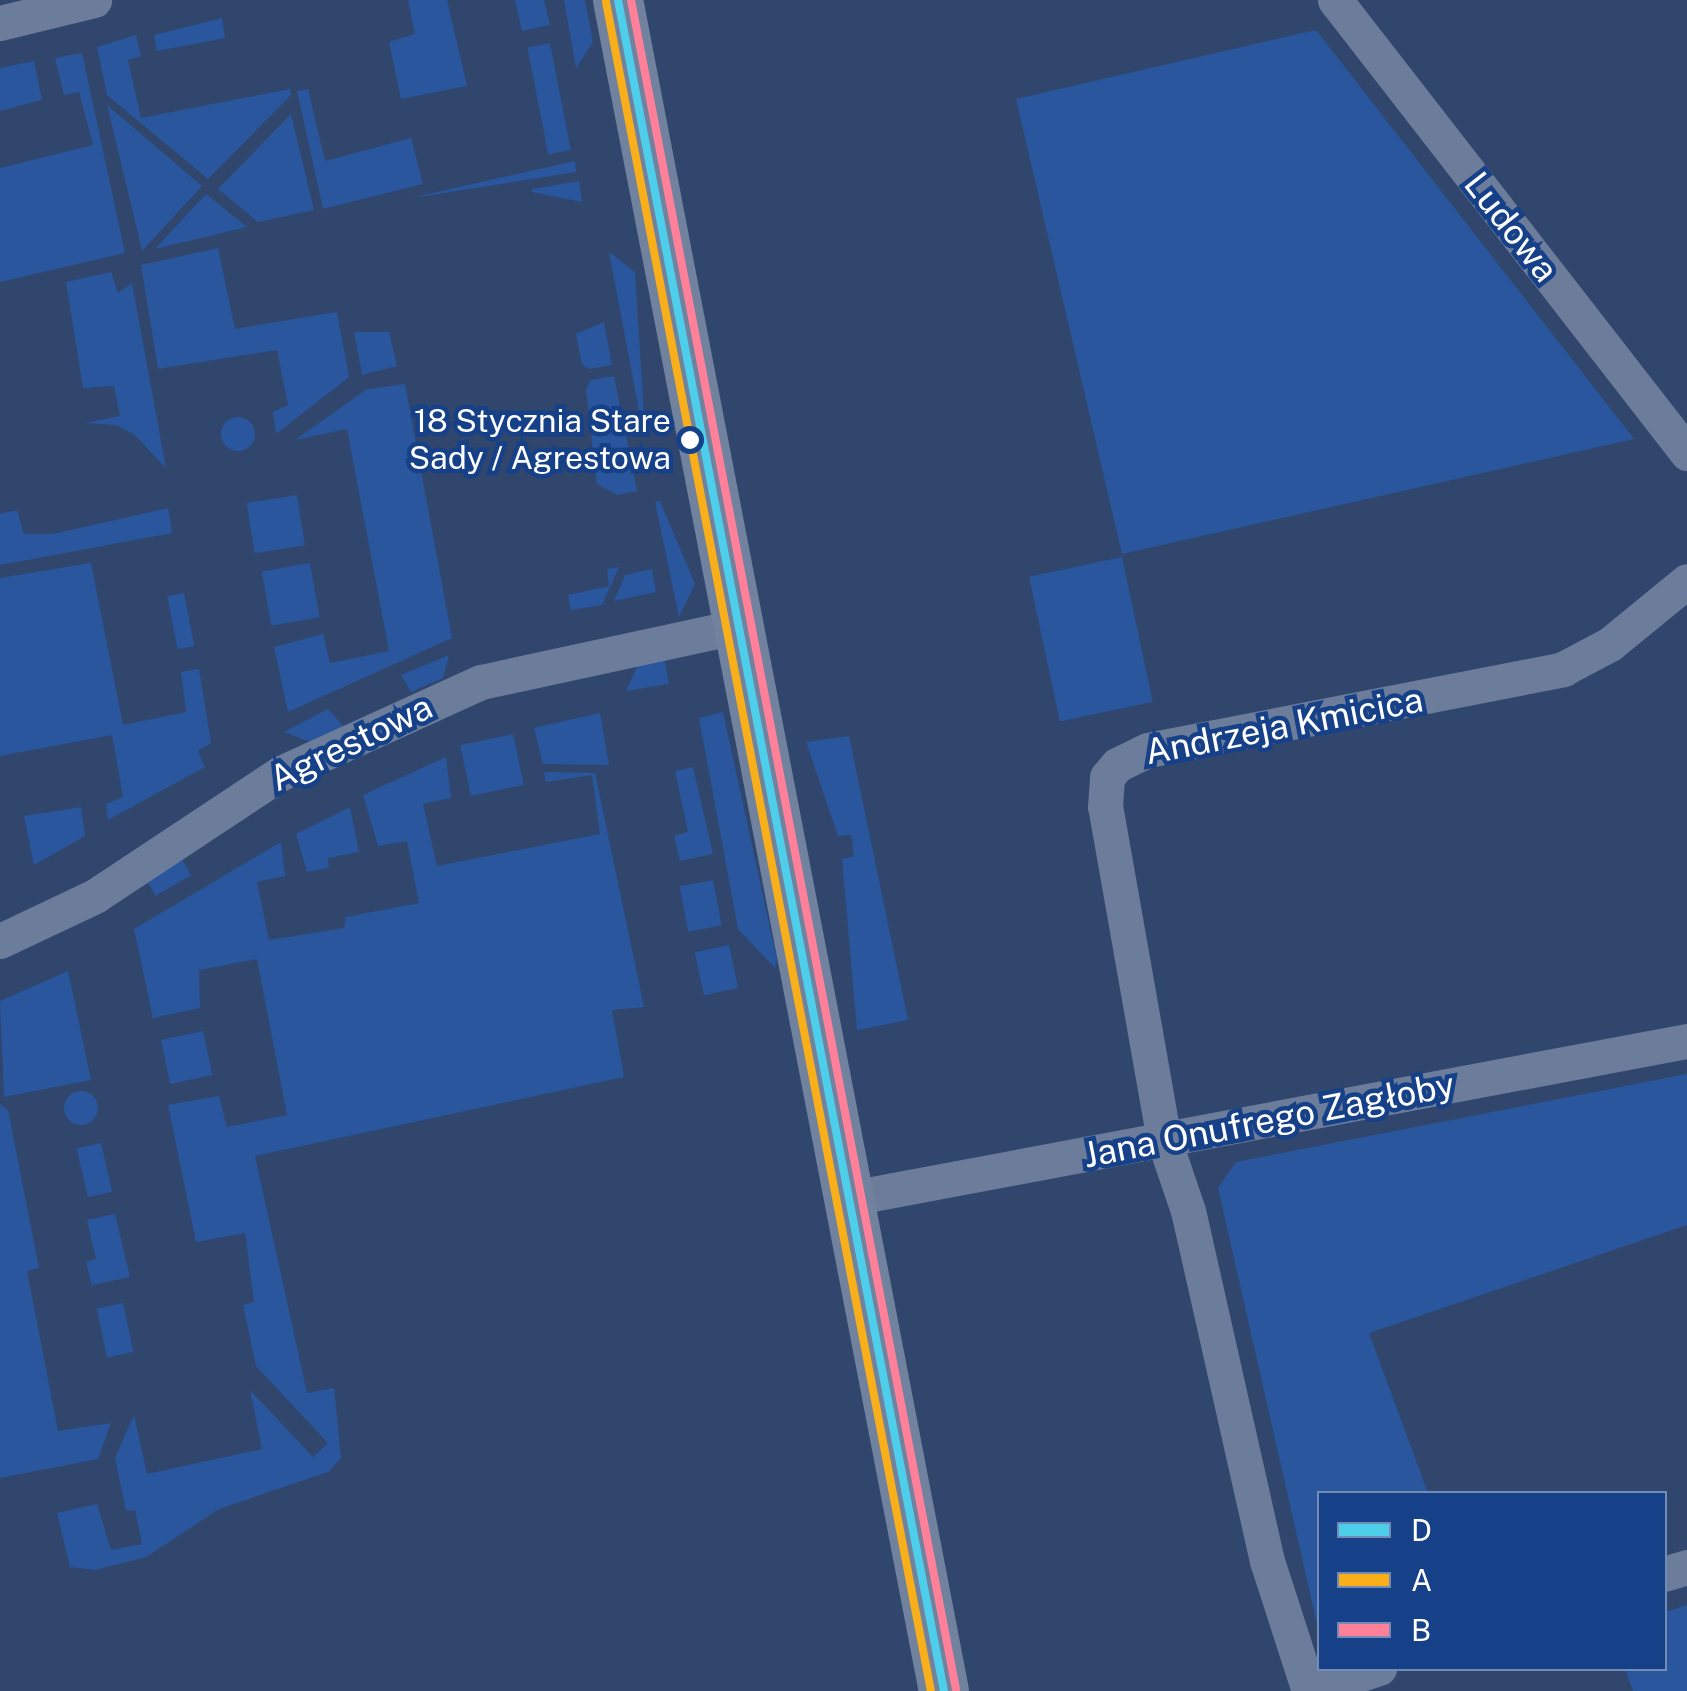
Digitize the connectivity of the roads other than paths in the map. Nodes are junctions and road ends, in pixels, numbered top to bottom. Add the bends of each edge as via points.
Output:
1 (94, 0) edge
2 (618, 0) edge
3 (1339, 2) edge
4 (0, 22) edge
5 (1687, 454) edge
6 (1687, 581) edge
7 (736, 627) junction
8 (0, 942) edge
9 (1687, 1042) edge
10 (1164, 1140) junction
11 (851, 1198) junction
12 (1369, 1671) edge
13 (944, 1691) edge
14 (1310, 1691) edge

1 - 4 street
2 - 7 main road
3 - 5 street, Ludowa
6 - 10 street, Andrzeja Kmicica via 1610,644 1564,670 1148,750 1117,764 1107,778 1105,806
7 - 8 street, Agrestowa via 481,682 281,773 95,896
7 - 11 main road
9 - 10 street, Jana Onufrego Zagłoby
10 - 11 street, Jana Onufrego Zagłoby
10 - 14 street via 1192,1228 1267,1561
11 - 13 main road
12 - 14 street

